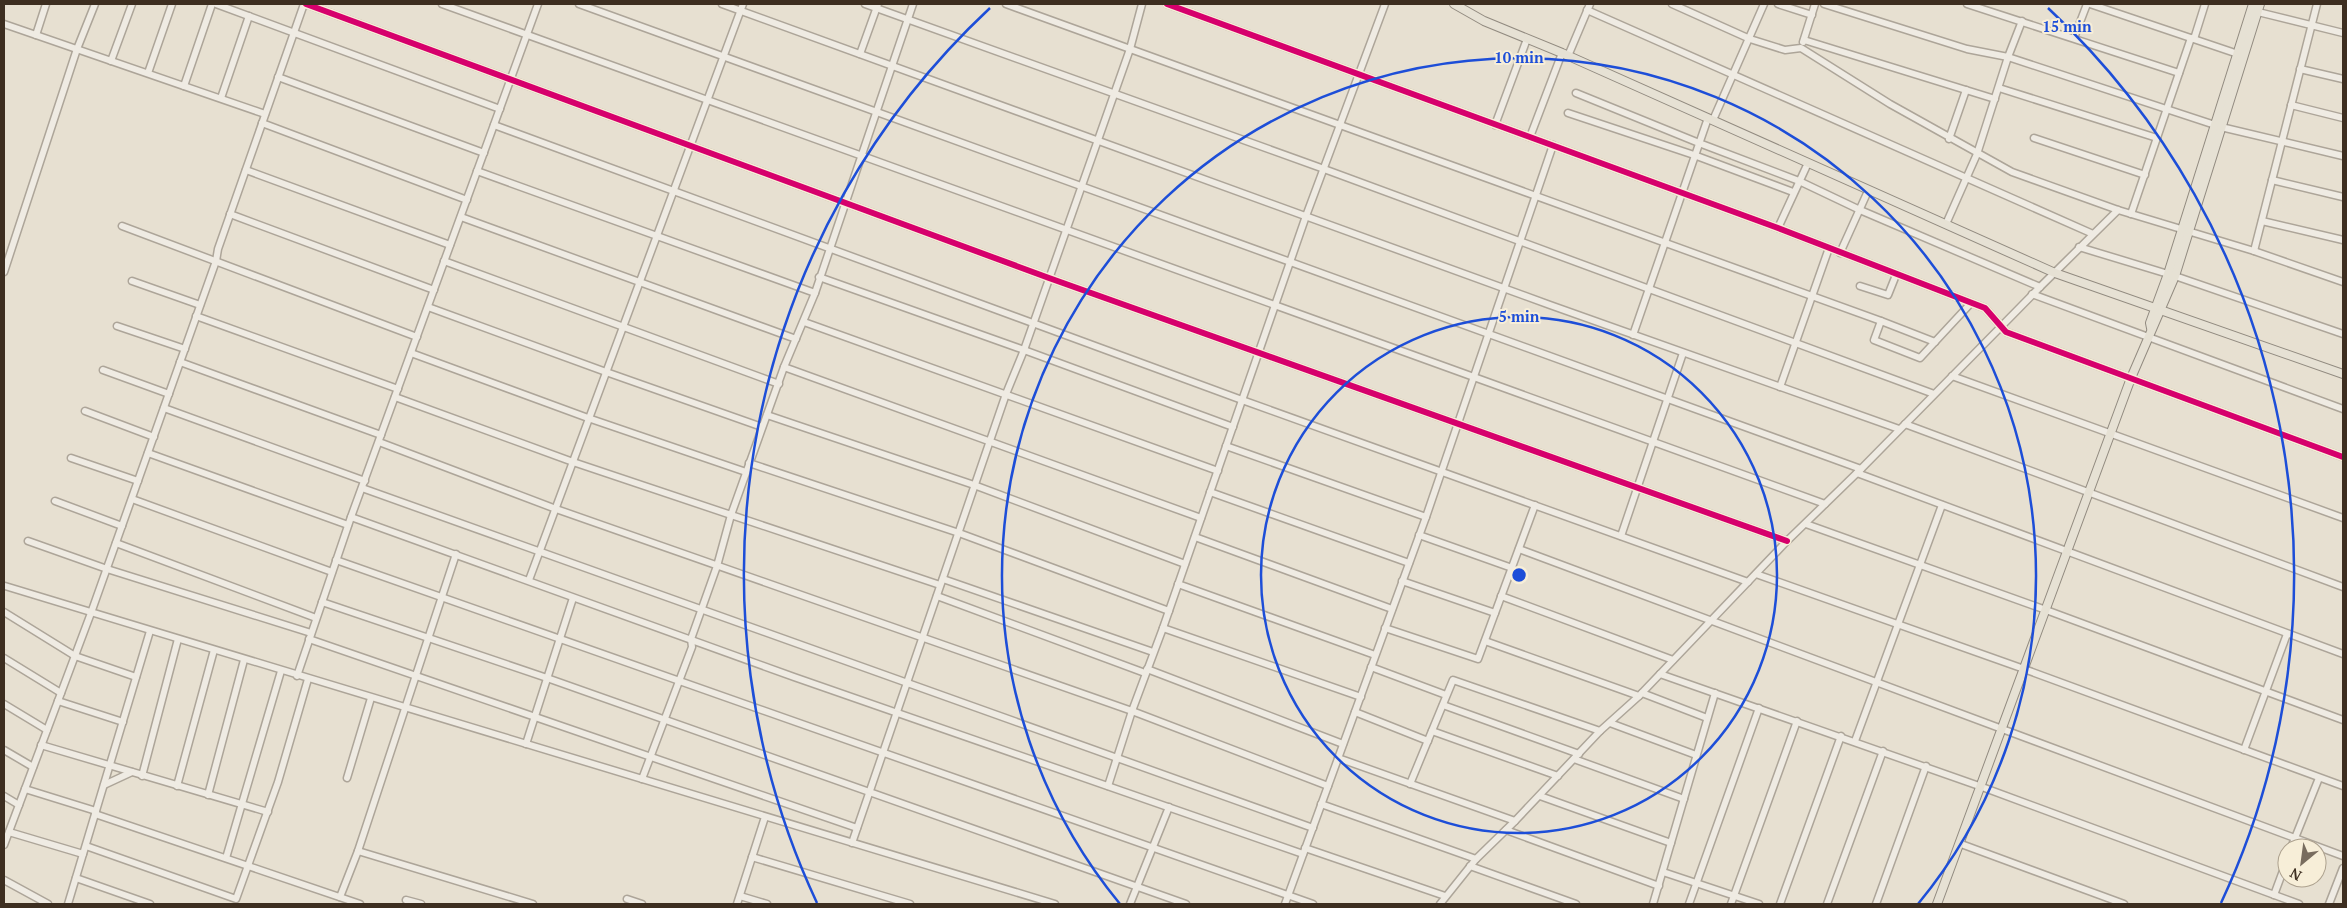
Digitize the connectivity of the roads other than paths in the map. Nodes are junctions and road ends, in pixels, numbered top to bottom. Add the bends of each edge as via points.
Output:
1 (46, 4) edge
2 (95, 4) edge
3 (132, 4) edge
4 (172, 4) edge
5 (212, 4) edge
6 (216, 4) edge
7 (305, 4) edge
8 (442, 4) edge
9 (538, 4) edge
10 (579, 4) edge
11 (722, 4) edge
12 (865, 4) edge
13 (913, 4) edge
14 (1006, 4) edge
15 (1142, 4) edge
16 (1167, 4) edge
17 (1385, 4) edge
18 (1454, 4) edge
19 (1672, 4) edge
20 (1764, 4) edge
21 (1778, 4) edge
22 (1815, 4) edge
23 (1824, 4) edge
24 (1967, 4) edge
25 (2089, 4) edge
26 (2205, 4) edge
27 (2253, 4) edge
28 (2317, 4) edge
29 (878, 6) edge
30 (742, 7) edge
31 (1589, 7) edge
32 (2259, 8) edge
33 (1812, 15) junction
34 (250, 16) junction
35 (907, 20) junction
36 (2022, 21) junction
37 (4, 24) edge
38 (2311, 25) junction
39 (294, 32) junction
40 (2343, 32) edge
41 (36, 35) junction
42 (527, 35) junction
43 (2074, 38) junction
44 (2192, 38) junction
45 (1527, 39) junction
46 (1750, 39) junction
47 (1804, 40) junction
48 (1801, 48) junction
49 (1130, 49) junction
50 (77, 50) junction
51 (860, 54) junction
52 (2238, 54) junction
53 (724, 55) junction
54 (1565, 55) junction
55 (2008, 57) junction
56 (111, 61) junction
57 (892, 65) junction
58 (2300, 69) junction
59 (2179, 73) junction
60 (148, 74) junction
61 (1357, 74) junction
62 (1732, 76) junction
63 (278, 77) junction
64 (2343, 79) edge
65 (512, 81) junction
66 (184, 86) junction
67 (1999, 88) junction
68 (1966, 90) junction
69 (1576, 93) dead end
70 (1114, 95) junction
71 (221, 98) junction
72 (1996, 99) junction
73 (707, 100) junction
74 (2291, 105) junction
75 (500, 109) junction
76 (2167, 109) junction
77 (876, 112) junction
78 (1568, 113) dead end
79 (265, 114) junction
80 (2343, 118) edge
81 (1710, 119) junction
82 (262, 123) junction
83 (494, 125) junction
84 (1339, 125) junction
85 (1495, 125) junction
86 (2218, 126) junction
87 (1530, 137) junction
88 (2034, 138) dead end
89 (2157, 138) junction
90 (1949, 139) junction
91 (1098, 141) junction
92 (2282, 142) junction
93 (1699, 143) junction
94 (1553, 145) junction
95 (690, 146) junction
96 (484, 153) junction
97 (1977, 154) junction
98 (1694, 155) junction
99 (2343, 156) edge
100 (860, 158) junction
101 (1808, 163) junction
102 (1324, 169) junction
103 (246, 170) junction
104 (477, 171) junction
105 (2144, 175) junction
106 (1966, 180) junction
107 (2272, 180) junction
108 (1799, 181) junction
109 (1082, 186) junction
110 (672, 191) junction
111 (1868, 191) junction
112 (1682, 192) junction
113 (1793, 192) junction
114 (1536, 195) junction
115 (2343, 197) edge
116 (467, 200) junction
117 (845, 204) junction
118 (1860, 210) junction
119 (2118, 210) junction
120 (230, 214) junction
121 (2131, 214) junction
122 (461, 216) junction
123 (1306, 216) junction
124 (2262, 220) junction
125 (1946, 224) junction
126 (122, 226) dead end
127 (1778, 228) junction
128 (2186, 230) junction
129 (1066, 232) junction
130 (2093, 234) junction
131 (657, 237) junction
132 (2343, 240) edge
133 (1520, 241) junction
134 (1665, 243) junction
135 (450, 245) junction
136 (830, 248) junction
137 (1829, 248) junction
138 (2080, 248) junction
139 (2254, 251) junction
140 (1840, 253) junction
141 (216, 261) junction
142 (444, 261) junction
143 (1290, 263) junction
144 (4, 272) edge
145 (2054, 273) junction
146 (1896, 275) junction
147 (2172, 275) junction
148 (819, 277) junction
149 (1049, 278) junction
150 (132, 281) dead end
151 (640, 282) junction
152 (2343, 282) edge
153 (1860, 286) dead end
154 (2040, 287) junction
155 (1504, 288) junction
156 (1649, 288) junction
157 (434, 290) junction
158 (815, 293) junction
159 (2032, 294) junction
160 (1812, 296) junction
161 (1971, 303) junction
162 (200, 305) junction
163 (428, 306) junction
164 (1275, 307) junction
165 (2159, 308) junction
166 (196, 316) junction
167 (1881, 321) junction
168 (804, 322) junction
169 (1034, 323) junction
170 (116, 326) dead end
171 (2001, 326) junction
172 (623, 327) junction
173 (1488, 334) junction
174 (2343, 334) edge
175 (1633, 335) junction
176 (417, 337) junction
177 (2147, 337) junction
178 (796, 339) junction
179 (1796, 342) junction
180 (1935, 342) junction
181 (185, 349) junction
182 (1024, 350) junction
183 (411, 353) junction
184 (1259, 353) junction
185 (1683, 353) junction
186 (180, 362) junction
187 (784, 366) junction
188 (103, 370) dead end
189 (606, 372) junction
190 (2343, 374) edge
191 (1474, 376) junction
192 (1952, 376) junction
193 (2131, 378) junction
194 (778, 384) junction
195 (1780, 387) junction
196 (398, 389) junction
197 (169, 394) junction
198 (1006, 394) junction
199 (1934, 394) junction
200 (395, 397) junction
201 (1668, 398) junction
202 (1242, 400) junction
203 (164, 408) junction
204 (2343, 409) edge
205 (85, 411) dead end
206 (767, 415) junction
207 (588, 418) junction
208 (1905, 424) junction
209 (1457, 425) junction
210 (762, 427) junction
211 (1233, 427) junction
212 (1900, 430) junction
213 (2110, 434) junction
214 (154, 437) junction
215 (380, 438) junction
216 (990, 441) junction
217 (1652, 441) junction
218 (1226, 446) junction
219 (148, 453) junction
220 (2343, 457) edge
221 (71, 458) dead end
222 (573, 462) junction
223 (749, 463) junction
224 (1440, 470) junction
225 (1218, 471) junction
226 (1859, 471) junction
227 (746, 472) junction
228 (138, 481) junction
229 (363, 484) junction
230 (974, 486) junction
231 (1637, 488) junction
232 (1210, 492) junction
233 (2090, 493) junction
234 (132, 499) junction
235 (55, 501) dead end
236 (1825, 504) junction
237 (1535, 505) junction
238 (1942, 505) junction
239 (556, 509) junction
240 (731, 515) junction
241 (351, 517) junction
242 (1426, 517) junction
243 (1201, 518) junction
244 (2343, 518) edge
245 (1806, 524) junction
246 (348, 525) junction
247 (122, 526) junction
248 (959, 533) junction
249 (1419, 534) junction
250 (1621, 536) junction
251 (1194, 537) junction
252 (28, 541) dead end
253 (1787, 542) junction
254 (116, 543) junction
255 (1519, 549) junction
256 (540, 552) junction
257 (2068, 552) junction
258 (456, 554) junction
259 (336, 560) junction
260 (1409, 562) junction
261 (1185, 564) junction
262 (1920, 565) junction
263 (718, 566) junction
264 (1512, 568) junction
265 (107, 569) junction
266 (332, 572) junction
267 (1756, 574) junction
268 (529, 580) junction
269 (1402, 581) junction
270 (941, 582) junction
271 (1748, 582) junction
272 (1178, 584) junction
273 (5, 586) dead end
274 (2343, 587) edge
275 (936, 596) junction
276 (1501, 596) junction
277 (441, 597) junction
278 (573, 598) junction
279 (322, 602) junction
280 (1392, 609) junction
281 (702, 610) junction
282 (2046, 610) junction
283 (1169, 611) junction
284 (4, 612) edge
285 (91, 612) junction
286 (1495, 614) junction
287 (316, 618) junction
288 (1710, 622) junction
289 (1898, 624) junction
290 (1163, 628) junction
291 (1385, 628) junction
292 (150, 631) junction
293 (2287, 634) junction
294 (310, 636) junction
295 (427, 637) junction
296 (922, 638) junction
297 (178, 639) junction
298 (691, 639) junction
299 (560, 640) junction
300 (1485, 641) junction
301 (214, 650) junction
302 (1153, 652) junction
303 (2343, 654) edge
304 (1375, 655) junction
305 (75, 656) junction
306 (4, 658) edge
307 (244, 660) junction
308 (1673, 660) junction
309 (1371, 667) junction
310 (2024, 669) junction
311 (280, 671) junction
312 (1146, 671) junction
313 (1660, 674) junction
314 (297, 676) junction
315 (414, 676) junction
316 (136, 677) junction
317 (547, 678) junction
318 (308, 679) junction
319 (678, 680) junction
320 (907, 684) junction
321 (1876, 684) junction
322 (1715, 692) junction
323 (2265, 692) junction
324 (61, 693) junction
325 (1446, 695) junction
326 (1640, 695) junction
327 (1361, 697) junction
328 (371, 698) junction
329 (58, 701) junction
330 (4, 704) edge
331 (1443, 705) junction
332 (404, 708) junction
333 (1759, 708) junction
334 (1132, 711) junction
335 (1355, 712) junction
336 (897, 713) junction
337 (535, 717) junction
338 (1707, 718) junction
339 (665, 719) junction
340 (2343, 720) edge
341 (1797, 721) junction
342 (123, 722) junction
343 (1610, 723) junction
344 (2002, 729) junction
345 (47, 730) junction
346 (1432, 731) junction
347 (1600, 731) junction
348 (1841, 736) junction
349 (1428, 741) junction
350 (1855, 741) junction
351 (526, 744) junction
352 (1343, 744) junction
353 (41, 745) junction
354 (4, 750) edge
355 (2244, 750) junction
356 (1883, 751) junction
357 (883, 753) junction
358 (1696, 755) junction
359 (651, 756) junction
360 (1577, 757) junction
361 (1338, 758) junction
362 (1116, 759) junction
363 (110, 766) junction
364 (1926, 766) junction
365 (33, 767) junction
366 (132, 772) junction
367 (142, 776) junction
368 (1558, 776) junction
369 (347, 778) dead end
370 (2319, 778) junction
371 (642, 780) junction
372 (1410, 784) junction
373 (104, 785) junction
374 (177, 786) junction
375 (1108, 786) junction
376 (1328, 786) junction
377 (2343, 786) edge
378 (1982, 787) junction
379 (25, 789) junction
380 (870, 792) junction
381 (208, 795) junction
382 (4, 796) edge
383 (1540, 796) junction
384 (1684, 799) junction
385 (241, 804) junction
386 (1321, 804) junction
387 (19, 805) junction
388 (1169, 807) junction
389 (96, 812) junction
390 (268, 812) junction
391 (765, 817) junction
392 (1515, 821) junction
393 (858, 828) junction
394 (1313, 828) junction
395 (1506, 830) junction
396 (9, 832) junction
397 (2295, 838) joint
398 (852, 843) junction
399 (1671, 843) junction
400 (4, 844) edge
401 (1961, 844) junction
402 (86, 846) junction
403 (1152, 849) junction
404 (2327, 850) edge
405 (358, 851) junction
406 (1304, 851) junction
407 (83, 854) junction
408 (2343, 856) edge
409 (752, 857) junction
410 (226, 858) junction
411 (1476, 859) junction
412 (248, 866) junction
413 (1470, 866) junction
414 (2343, 868) edge
415 (1663, 872) junction
416 (76, 878) junction
417 (4, 880) edge
418 (1697, 884) junction
419 (1658, 886) junction
420 (2277, 886) edge
421 (1136, 887) junction
422 (2274, 894) junction
423 (740, 896) junction
424 (1288, 896) junction
425 (1445, 896) junction
426 (1734, 896) junction
427 (340, 897) junction
428 (627, 899) dead end
429 (406, 900) dead end
430 (235, 902) edge
431 (48, 904) edge
432 (68, 904) edge
433 (150, 904) edge
434 (360, 904) edge
435 (421, 904) edge
436 (533, 904) edge
437 (642, 904) edge
438 (737, 904) edge
439 (768, 904) edge
440 (910, 904) edge
441 (1054, 904) edge
442 (1130, 904) edge
443 (1186, 904) edge
444 (1285, 904) edge
445 (1313, 904) edge
446 (1440, 904) edge
447 (1576, 904) edge
448 (1653, 904) edge
449 (1689, 904) edge
450 (1731, 904) edge
451 (1758, 904) edge
452 (1780, 904) edge
453 (1827, 904) edge
454 (1876, 904) edge
455 (1939, 904) edge
456 (2124, 904) edge
457 (2299, 904) edge
458 (2329, 904) edge

1 - 41 street
2 - 50 street
3 - 56 street
4 - 60 street
5 - 66 street
6 - 34 street
7 - 39 street
7 - 65 street
8 - 42 street
9 - 42 street
10 - 53 street
11 - 30 street
12 - 29 street
13 - 35 street
14 - 49 street
15 - 49 street
16 - 61 street
17 - 61 street
18 - 45 main road
19 - 46 street
20 - 46 street
21 - 33 street
22 - 33 street
23 - 55 street via 1967,49
24 - 36 street
25 - 43 street
25 - 44 street
26 - 44 street
27 - 52 main road
28 - 38 street
29 - 35 street
29 - 51 street
30 - 51 street
30 - 53 street
31 - 54 street
31 - 62 street
32 - 38 street
32 - 86 main road
33 - 47 street
34 - 39 street
34 - 71 street
35 - 57 street
35 - 70 street
36 - 43 street
36 - 55 street
37 - 41 street
38 - 40 street
38 - 58 street
39 - 63 street
39 - 75 street
41 - 50 street
42 - 65 street
42 - 73 street
43 - 59 street
44 - 52 street
44 - 59 street
45 - 54 main road
45 - 85 street
46 - 48 street via 1785,50
46 - 62 street
47 - 48 street
47 - 68 street
48 - 90 street
49 - 70 street
49 - 84 street
50 - 56 street
50 - 144 street
51 - 57 street
52 - 86 main road
53 - 73 street
53 - 77 street
54 - 81 main road
54 - 87 street
55 - 67 street
55 - 76 street
56 - 60 street
57 - 77 street
57 - 91 street
58 - 64 street
58 - 74 street
59 - 76 street
60 - 66 street
61 - 84 street
61 - 85 street
62 - 81 street
62 - 106 street
63 - 79 street
63 - 96 street
65 - 75 street
65 - 95 street
66 - 71 street
67 - 72 street
67 - 89 street
68 - 72 street
68 - 90 street
69 - 93 street
70 - 91 street
70 - 102 street
71 - 79 street
72 - 97 street
73 - 95 street
73 - 100 street
74 - 80 street
74 - 92 street
75 - 83 street
76 - 86 street
76 - 89 street
77 - 100 street
77 - 109 street
78 - 98 street
79 - 82 street
81 - 93 street
81 - 101 main road
82 - 103 street
82 - 116 street
83 - 96 street
83 - 110 street
84 - 102 street
84 - 114 street
85 - 87 street
86 - 92 street
86 - 128 main road
87 - 94 street
88 - 105 street
89 - 105 street
90 - 97 street
91 - 109 street
91 - 123 street
92 - 99 street
92 - 107 street
93 - 98 street
93 - 108 street
94 - 112 street
94 - 114 street
95 - 110 street
95 - 117 street
96 - 104 street
97 - 106 street
97 - 119 street via 2012,172
98 - 112 street
98 - 113 street
100 - 117 street
100 - 129 street
101 - 108 street
101 - 111 main road
102 - 123 street
102 - 133 street
103 - 120 street
103 - 135 street
104 - 116 street
104 - 131 street
105 - 121 street
106 - 125 street
106 - 130 street
107 - 115 street
107 - 124 street
108 - 113 street
108 - 118 street
109 - 129 street
109 - 143 street
110 - 131 street
110 - 136 street
111 - 118 street
111 - 125 main road
112 - 127 street
112 - 134 street
113 - 127 street
114 - 133 street
114 - 134 street
116 - 122 street
117 - 136 street
117 - 149 street
118 - 140 street
118 - 154 street
119 - 121 street
119 - 130 street
120 - 141 street
120 - 157 street
121 - 128 street
122 - 135 street
122 - 151 street
123 - 143 street
123 - 155 street
124 - 132 street
124 - 139 street
125 - 145 main road
126 - 141 street
127 - 137 street
128 - 139 street
128 - 147 main road
129 - 149 street
129 - 164 street
130 - 138 street
131 - 151 street
131 - 158 street
133 - 155 street
133 - 156 street
134 - 156 street
134 - 160 street
135 - 142 street
136 - 148 street
136 - 169 street
137 - 140 street
137 - 160 street
138 - 145 street
138 - 147 street
139 - 152 street
140 - 146 street
141 - 162 street
141 - 176 street
142 - 157 street
142 - 172 street
143 - 164 street
143 - 173 street
145 - 154 street
145 - 165 main road
146 - 153 street via 1888,295
146 - 161 street
147 - 165 main road
147 - 174 street
148 - 158 street
148 - 182 street
149 - 169 street
149 - 184 street
150 - 162 street
151 - 172 street
151 - 178 street
154 - 159 street
155 - 173 street
155 - 175 street
156 - 175 street
156 - 179 street
157 - 163 street
158 - 168 street
159 - 171 street
159 - 177 street
160 - 167 street
160 - 179 street
161 - 171 street via 1985,308
161 - 180 street
162 - 166 street
163 - 176 street
163 - 189 street
164 - 184 street
164 - 191 street
165 - 177 main road via 2150,323
165 - 190 main road
166 - 181 street
166 - 196 street
167 - 180 street
167 - 180 street via 1874,340 1920,358
168 - 178 street
168 - 198 street
169 - 182 street
169 - 202 street
170 - 181 street
171 - 192 street
171 - 193 street via 2006,332
172 - 189 street
172 - 194 street
173 - 191 street
173 - 201 street
175 - 185 street
176 - 183 street
177 - 193 main road
177 - 204 street
178 - 187 street
179 - 195 street
179 - 199 street
181 - 186 street
182 - 198 street
182 - 211 street
183 - 196 street
183 - 207 street
184 - 202 street
184 - 209 street
185 - 195 street
185 - 201 street
186 - 197 street
186 - 215 street
187 - 194 street
187 - 216 street
188 - 197 street
189 - 207 street
189 - 210 street
191 - 209 street
191 - 217 street
192 - 199 street
192 - 213 street
193 - 213 main road
193 - 220 street
194 - 206 street
195 - 212 street
196 - 200 street
197 - 203 street
198 - 216 street
198 - 225 street
199 - 208 street
200 - 215 street
200 - 222 street
201 - 217 street
201 - 226 street
202 - 211 street
202 - 224 street
203 - 214 street
203 - 229 street
205 - 214 street
206 - 210 street
206 - 230 street
207 - 222 street
207 - 227 street
208 - 212 street
208 - 233 street
209 - 224 street
209 - 231 street
210 - 223 street
211 - 218 street
212 - 226 street
213 - 233 main road
213 - 244 street
214 - 219 street
215 - 229 street
215 - 239 street
216 - 230 street
216 - 243 street
217 - 231 street
217 - 236 street
218 - 225 street
218 - 242 street
219 - 228 street
219 - 246 street
221 - 228 street
222 - 239 street
222 - 240 street
223 - 227 street
223 - 248 street
224 - 237 street
224 - 242 street
225 - 232 street
226 - 236 street
226 - 238 street
227 - 240 street
228 - 234 street
229 - 241 street
229 - 256 street
230 - 248 street
230 - 261 street
231 - 250 street
231 - 253 street
232 - 243 street
232 - 260 street
233 - 257 main road
233 - 274 street
234 - 247 street
234 - 266 street
235 - 247 street
236 - 245 street
237 - 250 street
237 - 255 street
238 - 257 street
238 - 262 street
239 - 256 street
239 - 263 street
240 - 263 street
240 - 270 street
241 - 246 street
241 - 258 street
242 - 249 street
243 - 251 street
245 - 253 street
245 - 262 street
246 - 259 street
247 - 254 street
248 - 270 street
248 - 283 street
249 - 260 street
249 - 264 street
250 - 271 street
251 - 261 street
251 - 280 street
252 - 265 street
253 - 267 street
254 - 265 street
254 - 287 street
255 - 264 street
255 - 288 street
256 - 268 street
256 - 281 street
257 - 282 main road
257 - 293 street
258 - 268 street
258 - 277 street
259 - 266 street
259 - 277 street
260 - 269 street
261 - 272 street
262 - 282 street
262 - 289 street
263 - 281 street
263 - 296 street
264 - 276 street
265 - 285 street
265 - 294 street
266 - 279 street
267 - 271 street
267 - 289 street
268 - 278 street
269 - 280 street
269 - 286 street
270 - 275 street
270 - 302 street
271 - 288 street
272 - 283 street
272 - 304 street
273 - 285 street
275 - 296 street
275 - 312 street
276 - 286 street
276 - 308 street
277 - 295 street
277 - 299 street
278 - 298 street
278 - 299 street
279 - 287 street
279 - 295 street
280 - 291 street
281 - 298 street
281 - 320 street
282 - 310 main road
282 - 323 street
283 - 290 street
284 - 305 street
285 - 292 street
285 - 305 street
286 - 300 street
287 - 294 street
288 - 308 street
288 - 321 street
289 - 310 street
289 - 321 street
290 - 302 street
290 - 327 street
291 - 300 street via 1478,659
291 - 304 street
292 - 297 street
292 - 316 street
293 - 303 street
293 - 323 street
294 - 314 street
294 - 315 street
295 - 315 street
295 - 317 street
296 - 320 street
296 - 334 street
297 - 301 street
297 - 367 street
298 - 319 street via 692,647
298 - 336 street
299 - 317 street
299 - 319 street
300 - 326 street
301 - 307 street
301 - 374 street
302 - 312 street
304 - 309 street
305 - 316 street
305 - 324 street
306 - 324 street
307 - 311 street
307 - 381 street
308 - 313 street
309 - 325 street
309 - 327 street
310 - 344 main road
310 - 355 street
311 - 314 street
311 - 385 street
312 - 334 street
312 - 352 street
313 - 322 street
313 - 326 street
314 - 318 street
315 - 332 street
315 - 337 street
316 - 342 street
317 - 337 street
317 - 339 street
318 - 328 street
318 - 390 street
319 - 339 street
319 - 357 street
320 - 336 street
320 - 362 street
321 - 344 street
321 - 350 street
322 - 333 street
322 - 338 street
323 - 340 street
323 - 355 street
324 - 329 street
325 - 331 street
325 - 347 street via 1452,680
326 - 338 street
326 - 343 street
327 - 335 street
328 - 332 street
328 - 369 street
329 - 342 street
329 - 345 street
330 - 345 street
331 - 346 street
331 - 360 street
332 - 351 street
332 - 405 street
333 - 341 street
333 - 418 street
334 - 362 street
334 - 376 street
335 - 349 street
335 - 352 street
336 - 357 street
336 - 375 street
337 - 351 street
337 - 359 street
338 - 358 street
339 - 359 street
339 - 380 street
341 - 348 street
341 - 426 street
342 - 363 street
343 - 347 street
343 - 358 street
344 - 378 main road
344 - 397 street
345 - 353 street
346 - 349 street
346 - 368 street
347 - 360 street
348 - 350 street
348 - 452 street
349 - 372 street
350 - 356 street
351 - 371 street
352 - 361 street
353 - 363 street
353 - 365 street
354 - 365 street
355 - 370 street
356 - 364 street
356 - 453 street
357 - 380 street
357 - 403 street
358 - 384 street
359 - 371 street
359 - 393 street
360 - 368 street
360 - 384 street
361 - 372 street
361 - 376 street
362 - 375 street
362 - 394 street
363 - 366 street
363 - 373 street
364 - 378 street
364 - 454 street
365 - 379 street
366 - 367 street
366 - 373 street
367 - 374 street
368 - 383 street
370 - 377 street
370 - 397 street
371 - 391 street
372 - 392 street
373 - 389 street
374 - 381 street
375 - 388 street
376 - 386 street
378 - 401 main road
378 - 422 street
379 - 387 street
379 - 389 street
380 - 393 street
380 - 421 street
381 - 385 street
382 - 387 street
383 - 392 street
383 - 399 street
384 - 399 street
385 - 390 street
385 - 410 street
386 - 394 street
386 - 411 street
387 - 396 street
388 - 403 street
388 - 406 street
389 - 402 street
389 - 410 street
390 - 412 street
391 - 398 street
391 - 409 street
392 - 395 street
393 - 398 street
394 - 406 street
395 - 411 street
395 - 419 street
396 - 400 street
396 - 407 street
398 - 441 street
399 - 415 street
401 - 455 main road
401 - 456 street
402 - 407 street
402 - 430 street
403 - 421 street
403 - 424 street
404 - 408 street
405 - 427 street
405 - 436 street
406 - 424 street
406 - 425 street
407 - 416 street
409 - 423 street
409 - 440 street
410 - 412 street
411 - 413 street
412 - 427 street
412 - 430 street
413 - 425 street
413 - 447 street
414 - 458 street
415 - 418 street
415 - 419 street
416 - 432 street
416 - 433 street
417 - 431 street
418 - 426 street
418 - 449 street
419 - 448 street
420 - 422 street
421 - 442 street
421 - 443 street
422 - 457 street
423 - 438 street
423 - 439 street
424 - 444 street
424 - 445 street
425 - 446 street
426 - 450 street
426 - 451 street
427 - 434 street
428 - 437 street
429 - 435 street

